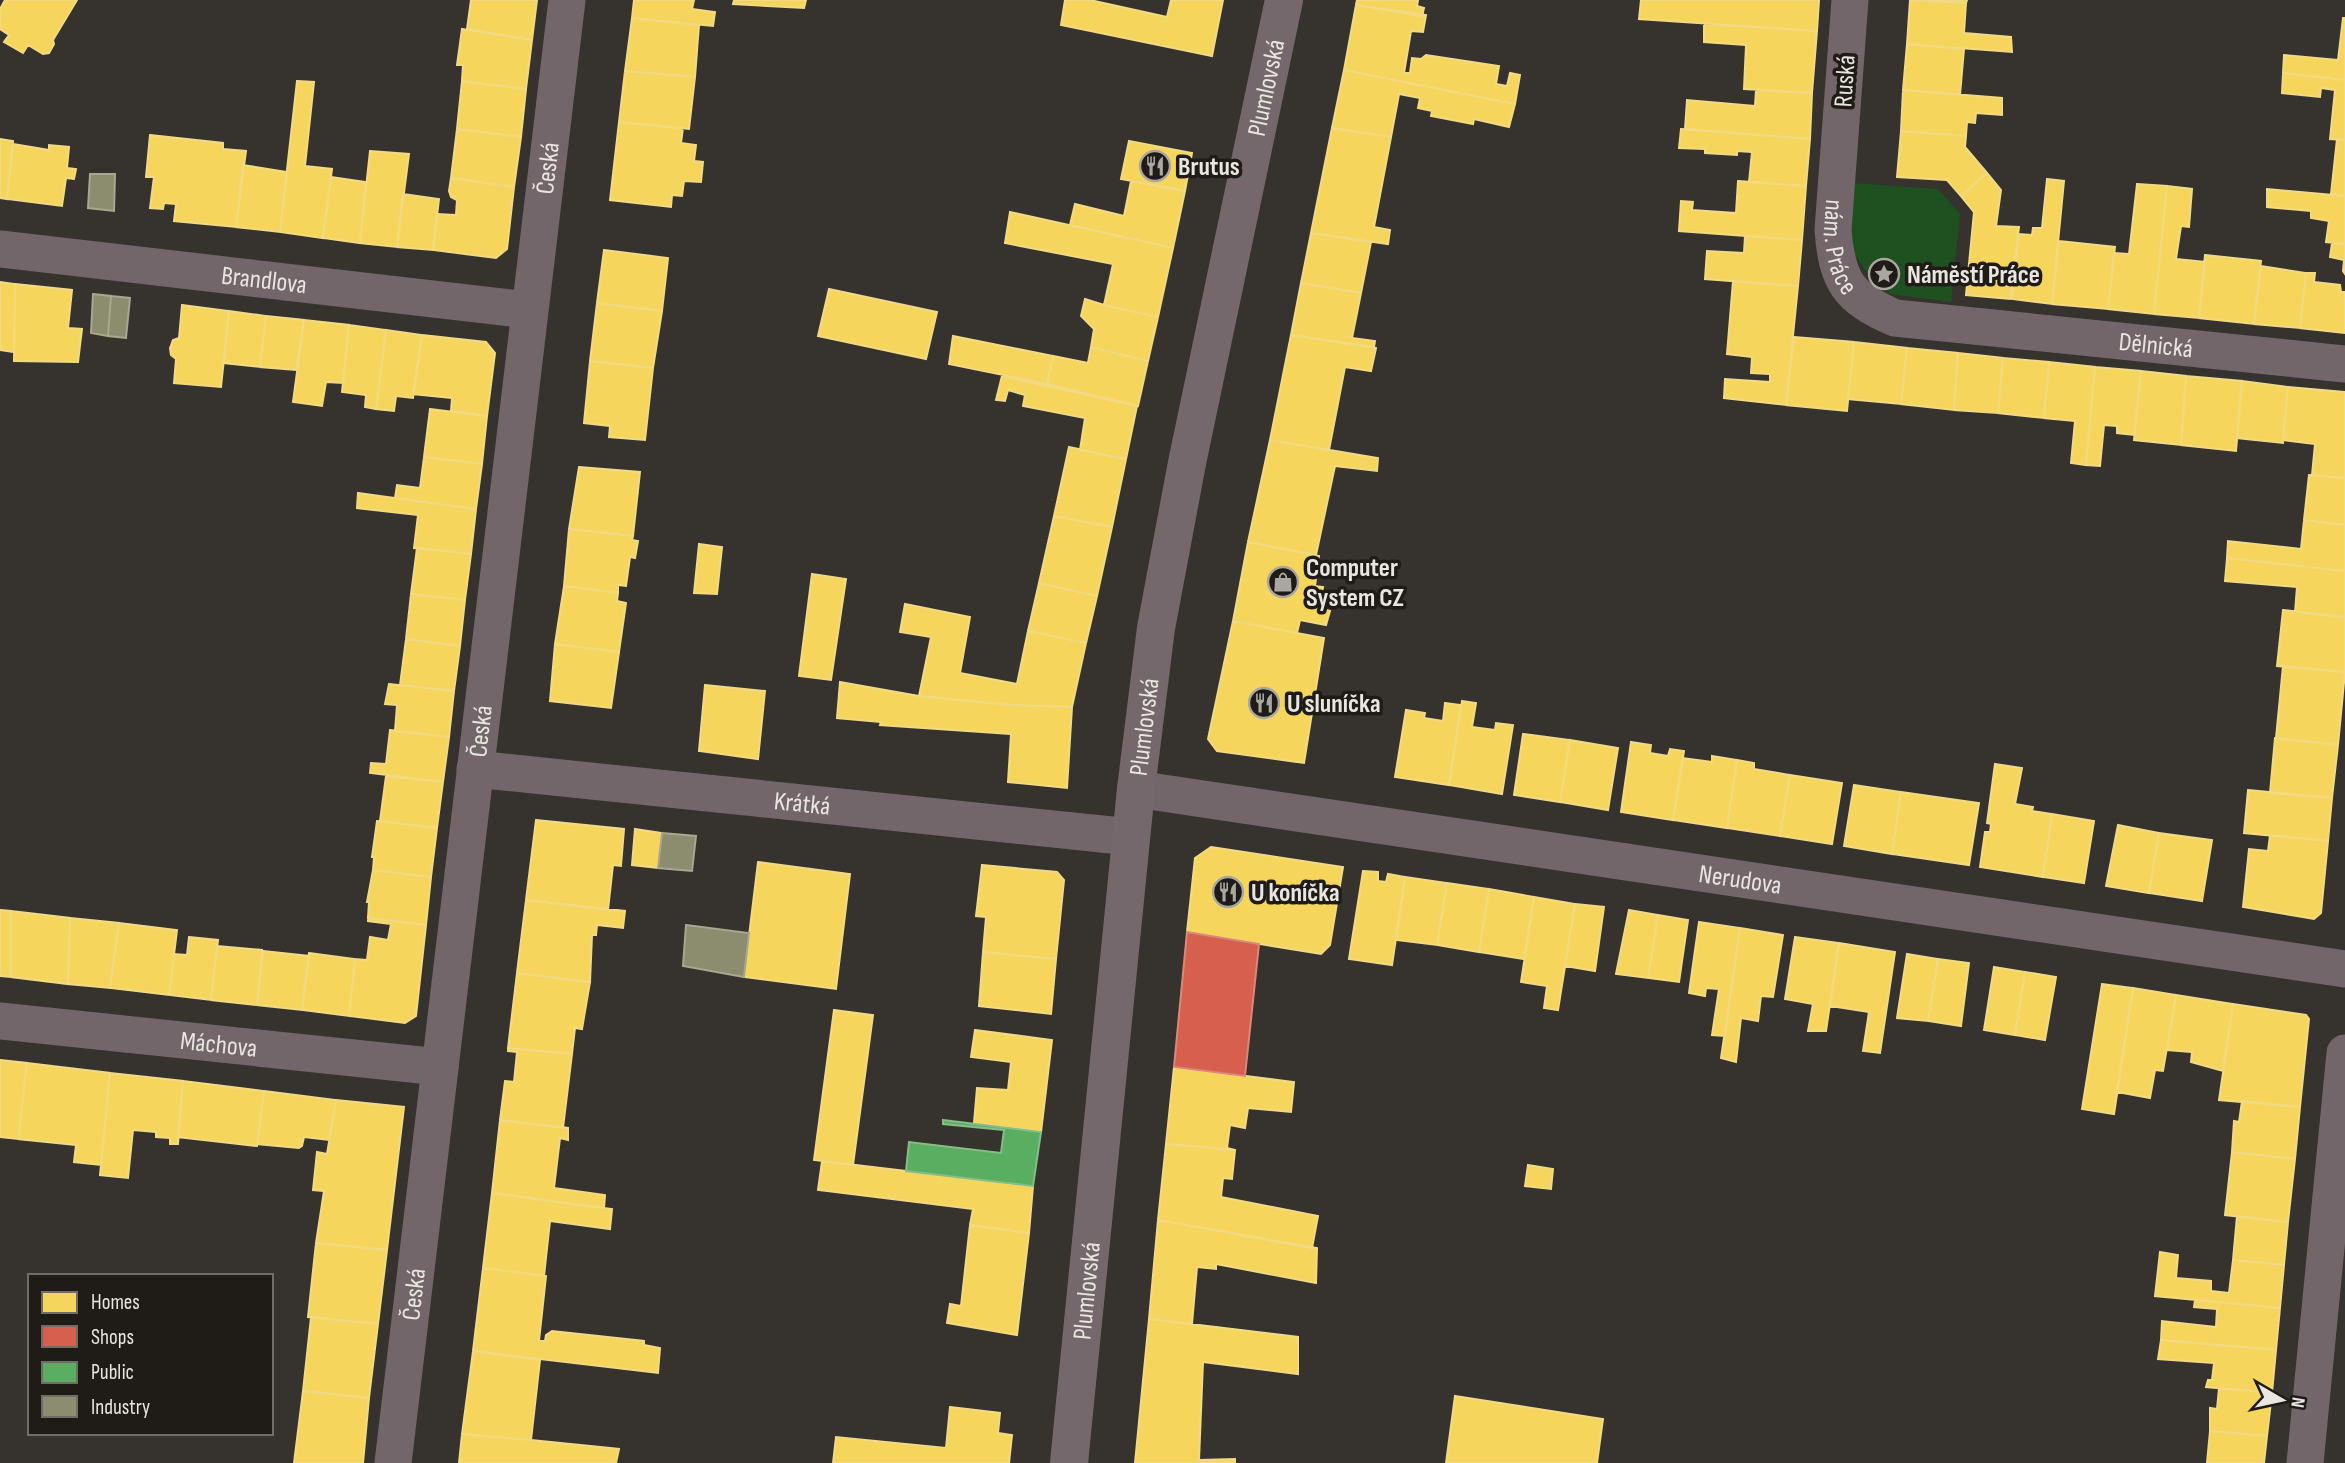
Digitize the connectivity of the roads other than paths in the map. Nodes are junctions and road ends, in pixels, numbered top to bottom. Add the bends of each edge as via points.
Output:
1 (567, 0) edge
2 (1284, 0) edge
3 (1850, 0) edge
4 (1838, 162) joint
5 (0, 249) edge
6 (529, 310) junction
7 (1966, 325) joint
8 (2345, 364) edge
9 (475, 769) junction
10 (1136, 789) junction
11 (1131, 837) junction
12 (2345, 969) edge
13 (0, 1021) edge
14 (2345, 1053) edge
15 (440, 1067) junction
16 (393, 1463) edge
17 (1069, 1463) edge
18 (2305, 1463) edge

1 - 6 street, Česká
2 - 10 main road, Plumlovská via 1171,547
3 - 4 street, Ruská
4 - 7 street, nám. Práce via 1833,230 1836,261 1851,291 1868,306 1895,318
5 - 6 street, Brandlova
6 - 9 street, Česká
7 - 8 street, Dělnická
9 - 11 street, Krátká
9 - 15 street, Česká
10 - 11 main road, Plumlovská
10 - 12 street, Nerudova
11 - 17 main road, Plumlovská
13 - 15 street, Máchova
14 - 18 street
15 - 16 street, Česká

